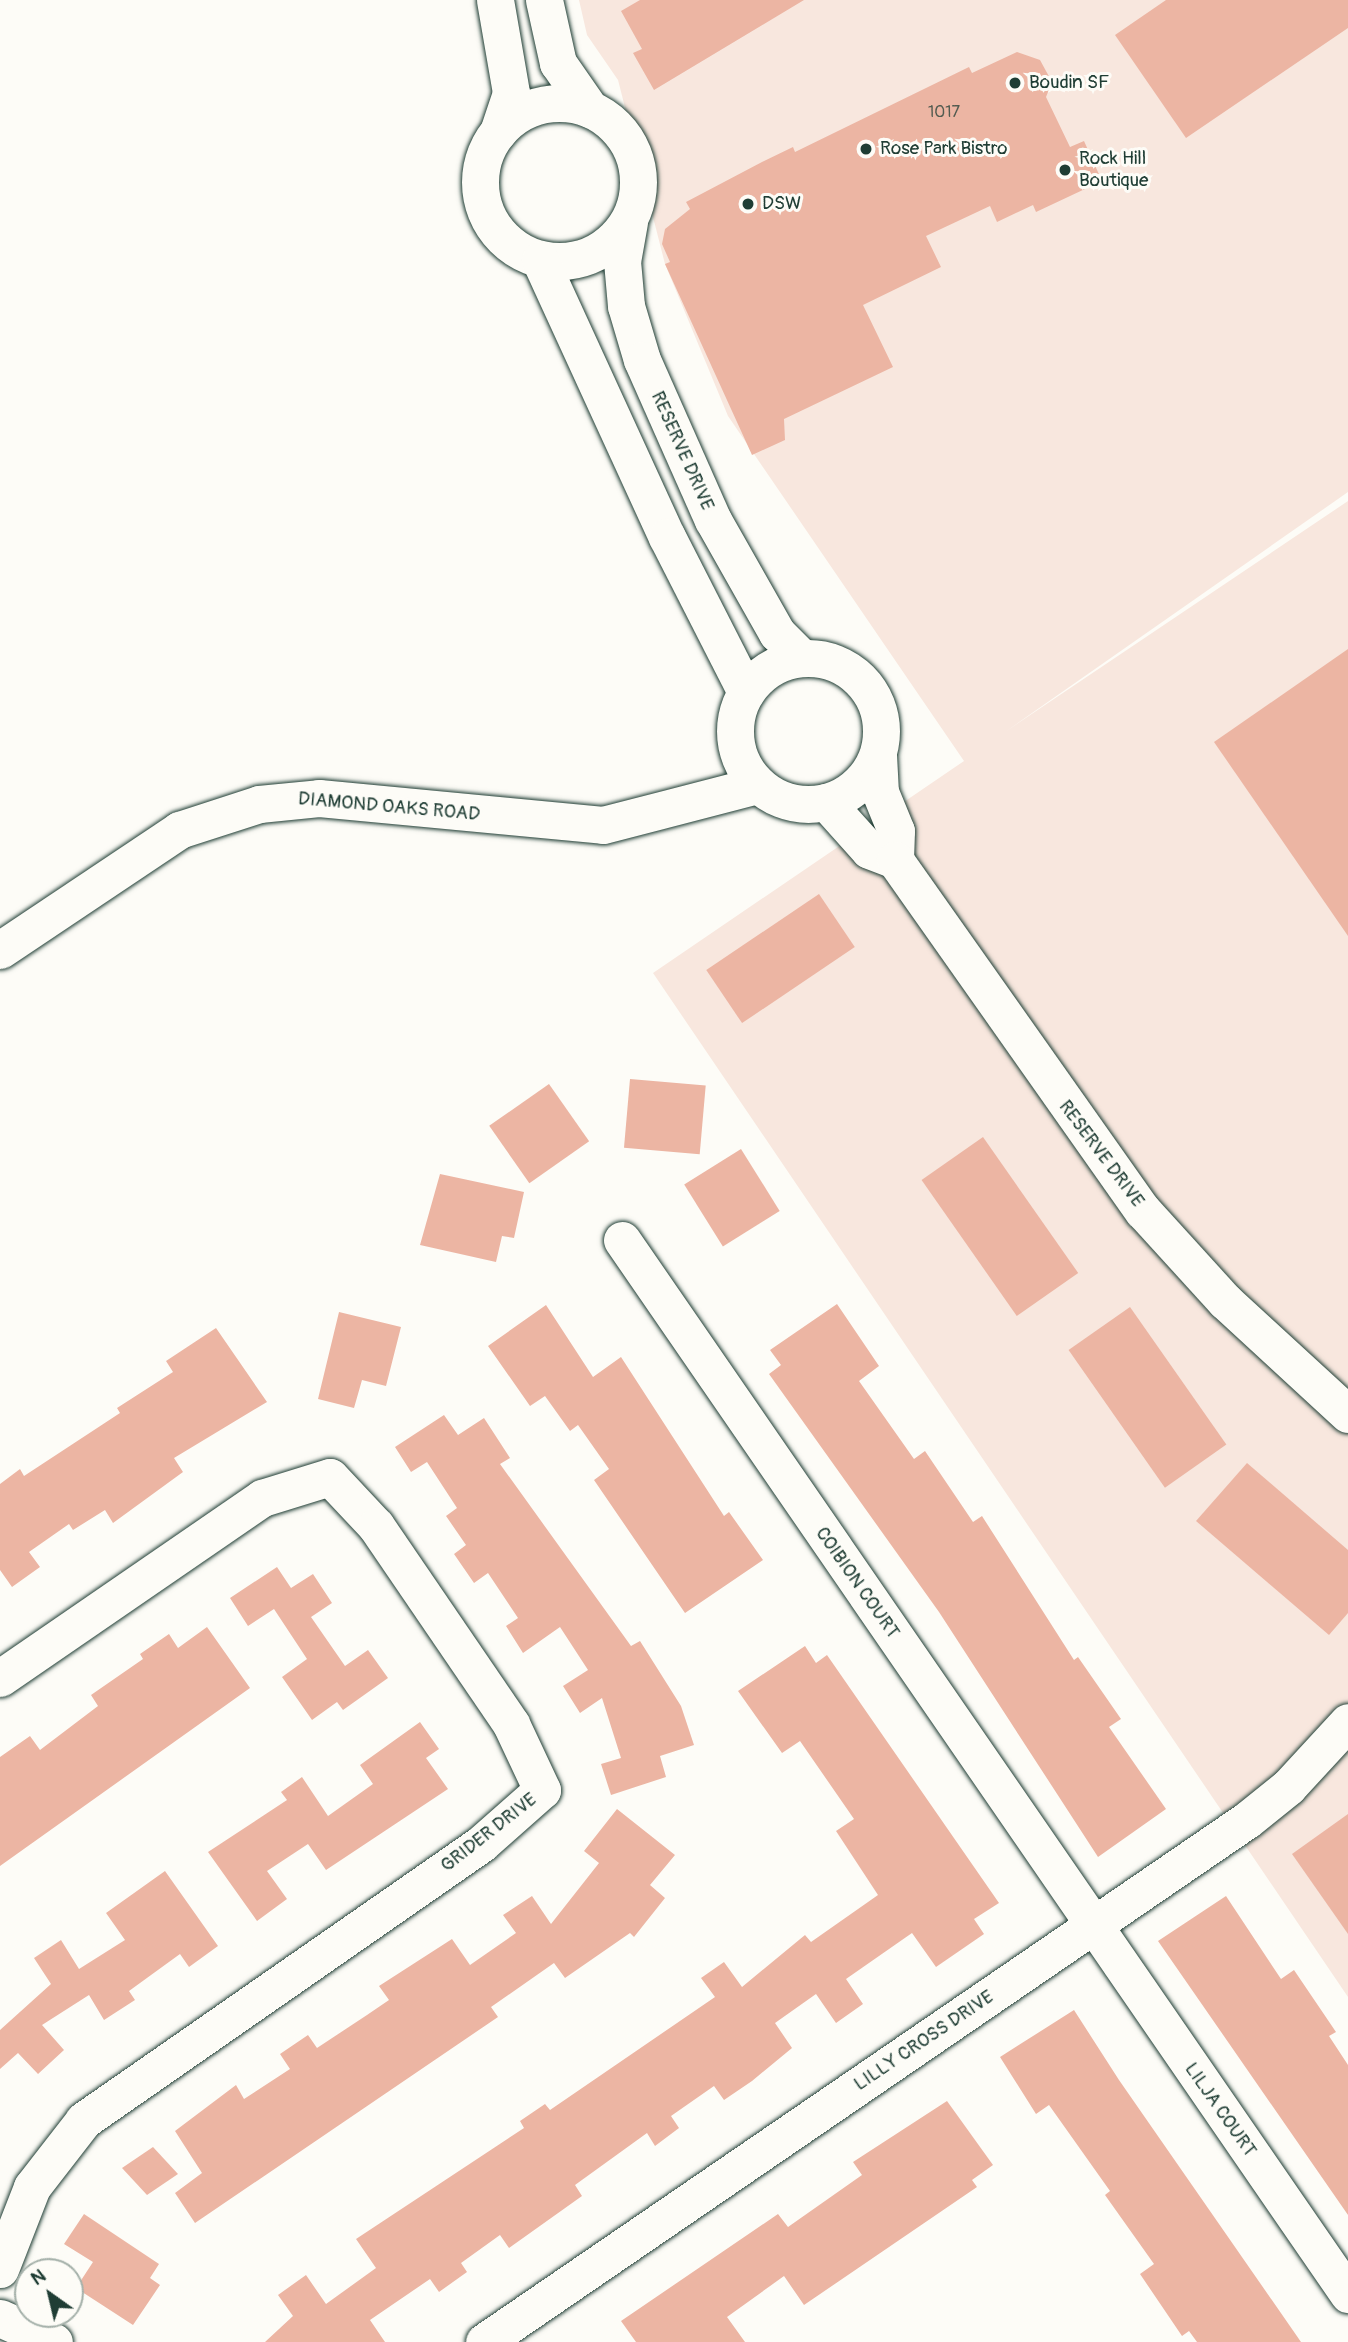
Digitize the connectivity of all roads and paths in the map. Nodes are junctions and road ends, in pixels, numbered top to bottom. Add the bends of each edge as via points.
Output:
1 (495, 0) edge
2 (544, 0) edge
3 (590, 109) junction
4 (498, 132) junction
5 (629, 222) junction
6 (540, 260) junction
7 (802, 658) junction
8 (746, 692) junction
9 (737, 748) junction
10 (878, 755) junction
11 (758, 785) junction
12 (690, 800) junction
13 (826, 802) junction
14 (895, 860) junction
15 (0, 950) edge
16 (622, 1240) dead end
17 (1348, 1414) edge
18 (0, 1678) edge
19 (1348, 1722) edge
20 (1093, 1925) junction
21 (0, 2269) edge
22 (1348, 2294) edge
23 (0, 2318) edge
24 (54, 2342) edge
25 (484, 2342) edge

1 - 4 street via 511,93
2 - 3 street via 558,63
3 - 4 street via 540,105
3 - 5 street via 625,137 635,158 639,179
4 - 6 street via 479,180 483,206 515,249
5 - 6 street via 591,256
5 - 7 street, RESERVE DRIVE via 622,261 626,306 642,360 718,531 777,633
6 - 8 street via 667,537
7 - 8 street via 771,669
7 - 10 street via 827,660 867,685 880,719
8 - 9 street via 736,719
9 - 11 street
9 - 12 street
10 - 13 street via 849,793
10 - 14 street via 880,792 896,831
11 - 12 street, DIAMOND OAKS ROAD
11 - 13 street via 790,802
12 - 15 street, DIAMOND OAKS ROAD via 603,825 318,798 259,804 179,830
13 - 14 street, RESERVE DRIVE via 869,850
14 - 17 street, RESERVE DRIVE via 1143,1211 1225,1301
16 - 20 street, COIBION COURT
18 - 21 street, GRIDER DRIVE via 262,1498 330,1477 376,1527 512,1724 542,1790 481,1844 84,2120 32,2187
19 - 20 street, LILLY CROSS DRIVE via 1257,1812
20 - 22 street, LILJA COURT
20 - 25 street, LILLY CROSS DRIVE
23 - 24 street

